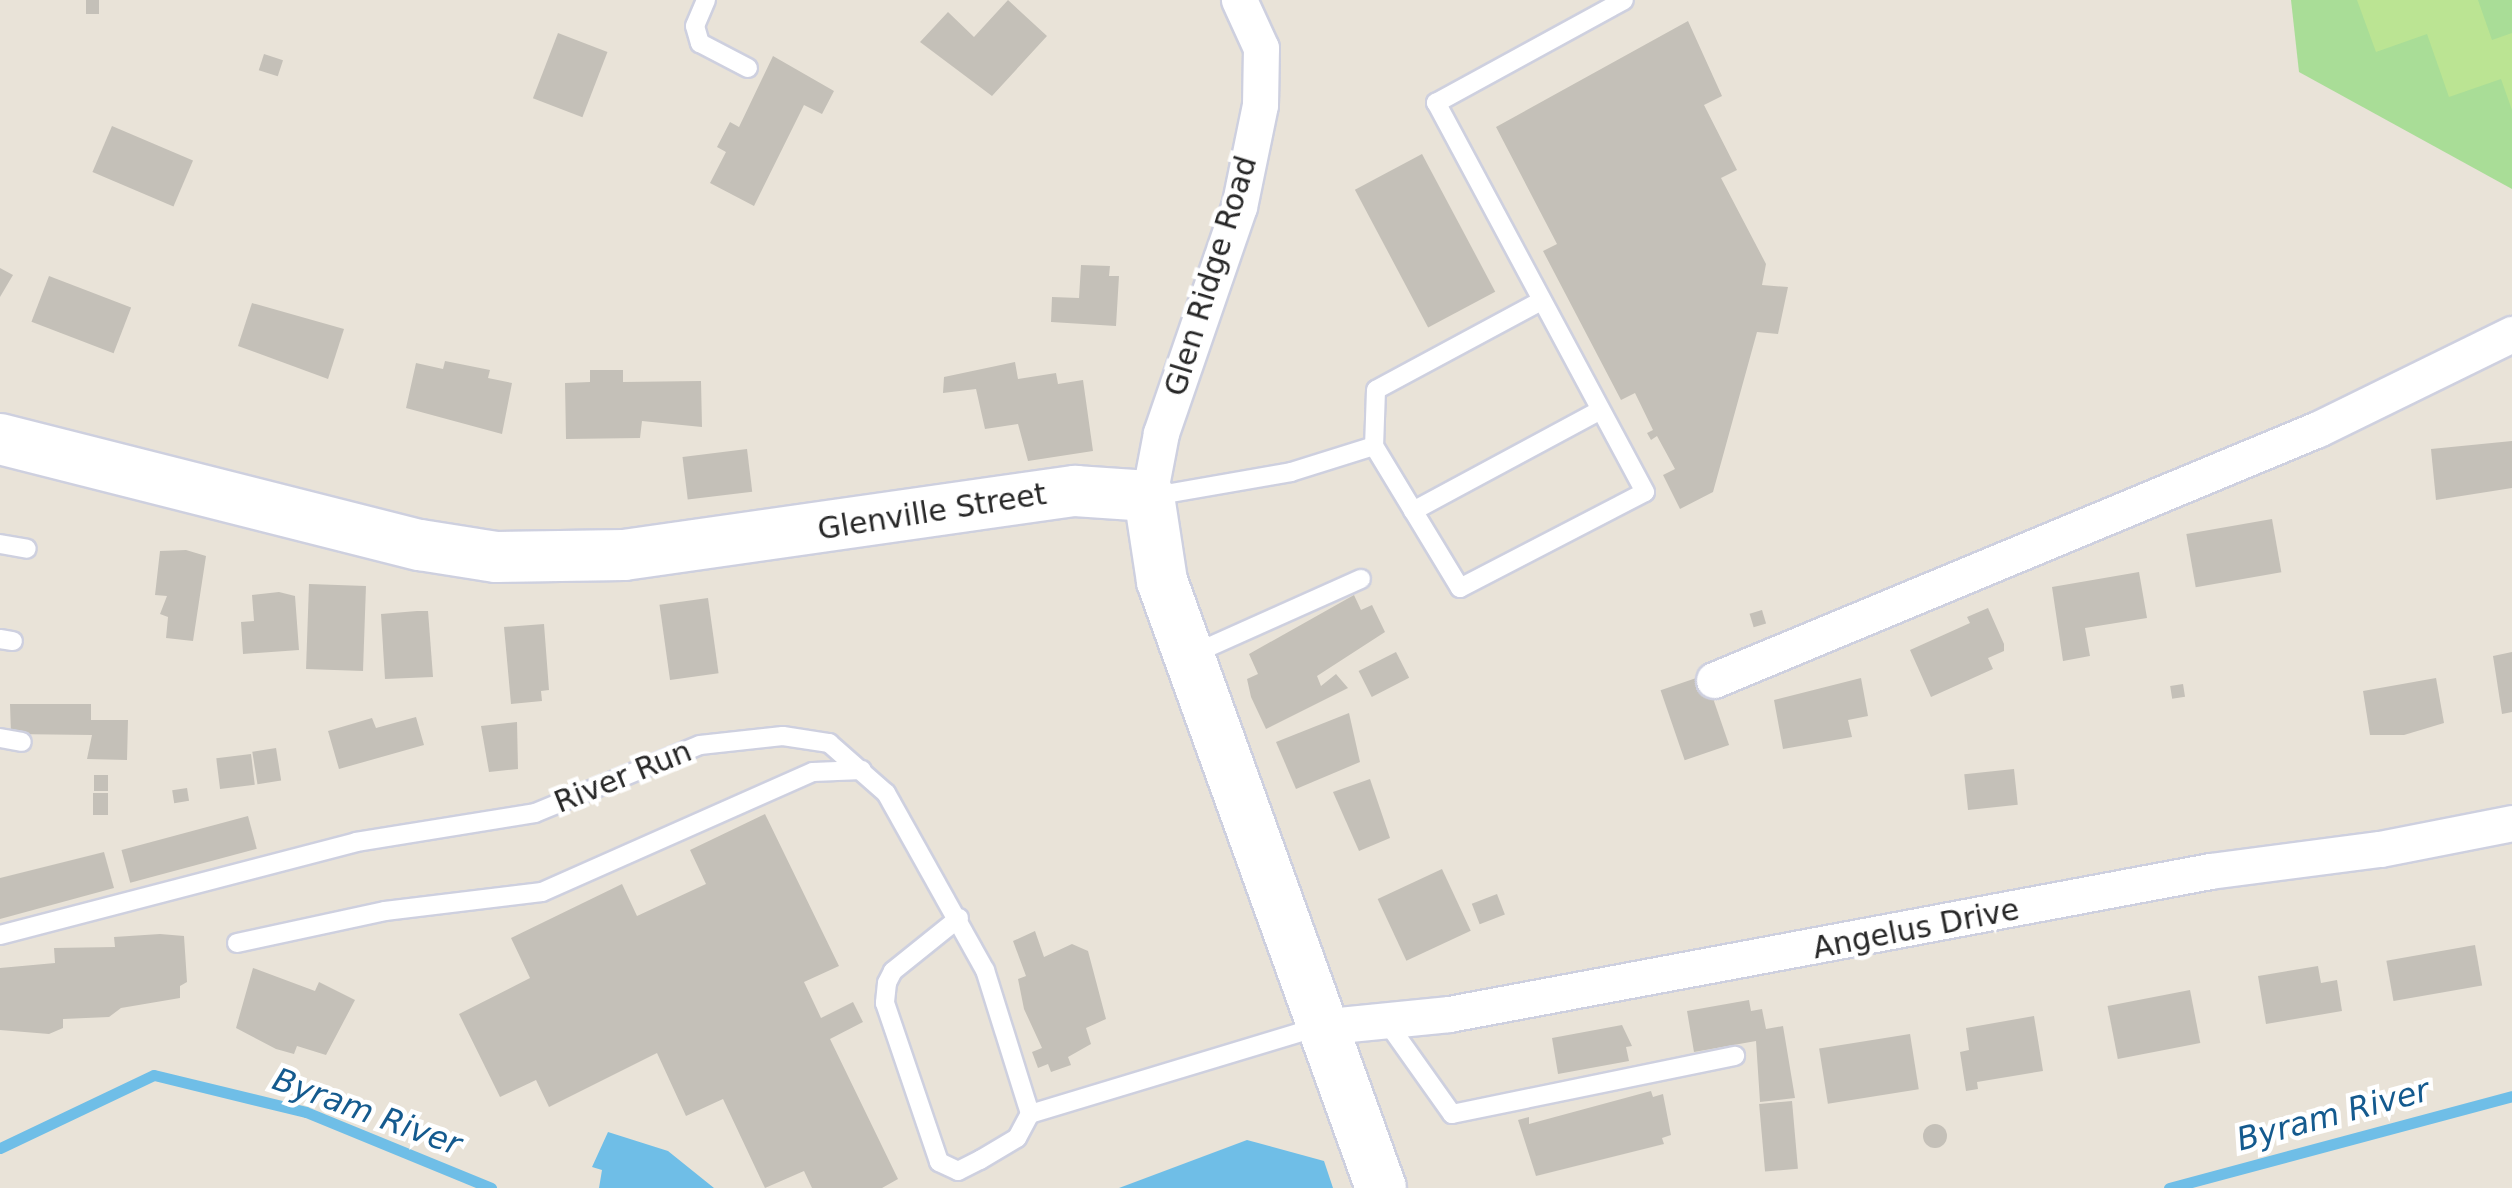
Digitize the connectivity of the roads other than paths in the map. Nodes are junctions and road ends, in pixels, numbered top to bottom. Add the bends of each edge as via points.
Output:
1 (706, 0) edge
2 (1239, 0) edge
3 (1624, 0) edge
4 (748, 68) dead end
5 (1542, 302) junction
6 (2512, 334) edge
7 (1598, 410) junction
8 (0, 439) edge
9 (1374, 446) junction
10 (1149, 496) junction
11 (1412, 510) junction
12 (0, 544) edge
13 (27, 548) dead end
14 (1361, 579) dead end
15 (1188, 656) junction
16 (1714, 680) dead end
17 (0, 738) edge
18 (22, 742) dead end
19 (862, 770) junction
20 (2512, 823) edge
21 (959, 918) junction
22 (0, 935) edge
23 (236, 942) dead end
24 (1386, 1020) junction
25 (1319, 1027) junction
26 (1735, 1056) dead end
27 (1030, 1114) junction
28 (1378, 1177) edge

1 - 4 lane via 695,26 700,44
2 - 10 street, Glen Ridge Road via 1261,48 1260,105 1239,207 1162,433
3 - 5 lane via 1436,103
5 - 7 lane
5 - 9 lane via 1376,390
6 - 16 street via 2318,429
7 - 11 lane
7 - 11 lane via 1644,492 1460,588
8 - 10 main road, Glenville Street via 420,545 496,558 661,551 1075,491
9 - 10 lane via 1291,472
9 - 11 lane
10 - 15 main road via 1162,581
12 - 13 lane
14 - 15 lane
15 - 25 main road
17 - 18 lane
19 - 21 lane, River Run via 886,793
19 - 22 lane, River Run via 829,743 782,736 700,745 535,813 356,842
19 - 23 lane via 814,772 542,892 385,911
20 - 24 street, Angelus Drive
21 - 27 lane, River Run via 985,970
21 - 27 lane via 892,971 887,983 886,1004 939,1162 958,1171 980,1160 1017,1138
24 - 25 street, Angelus Drive
24 - 26 lane via 1452,1114
25 - 27 lane
25 - 28 main road

